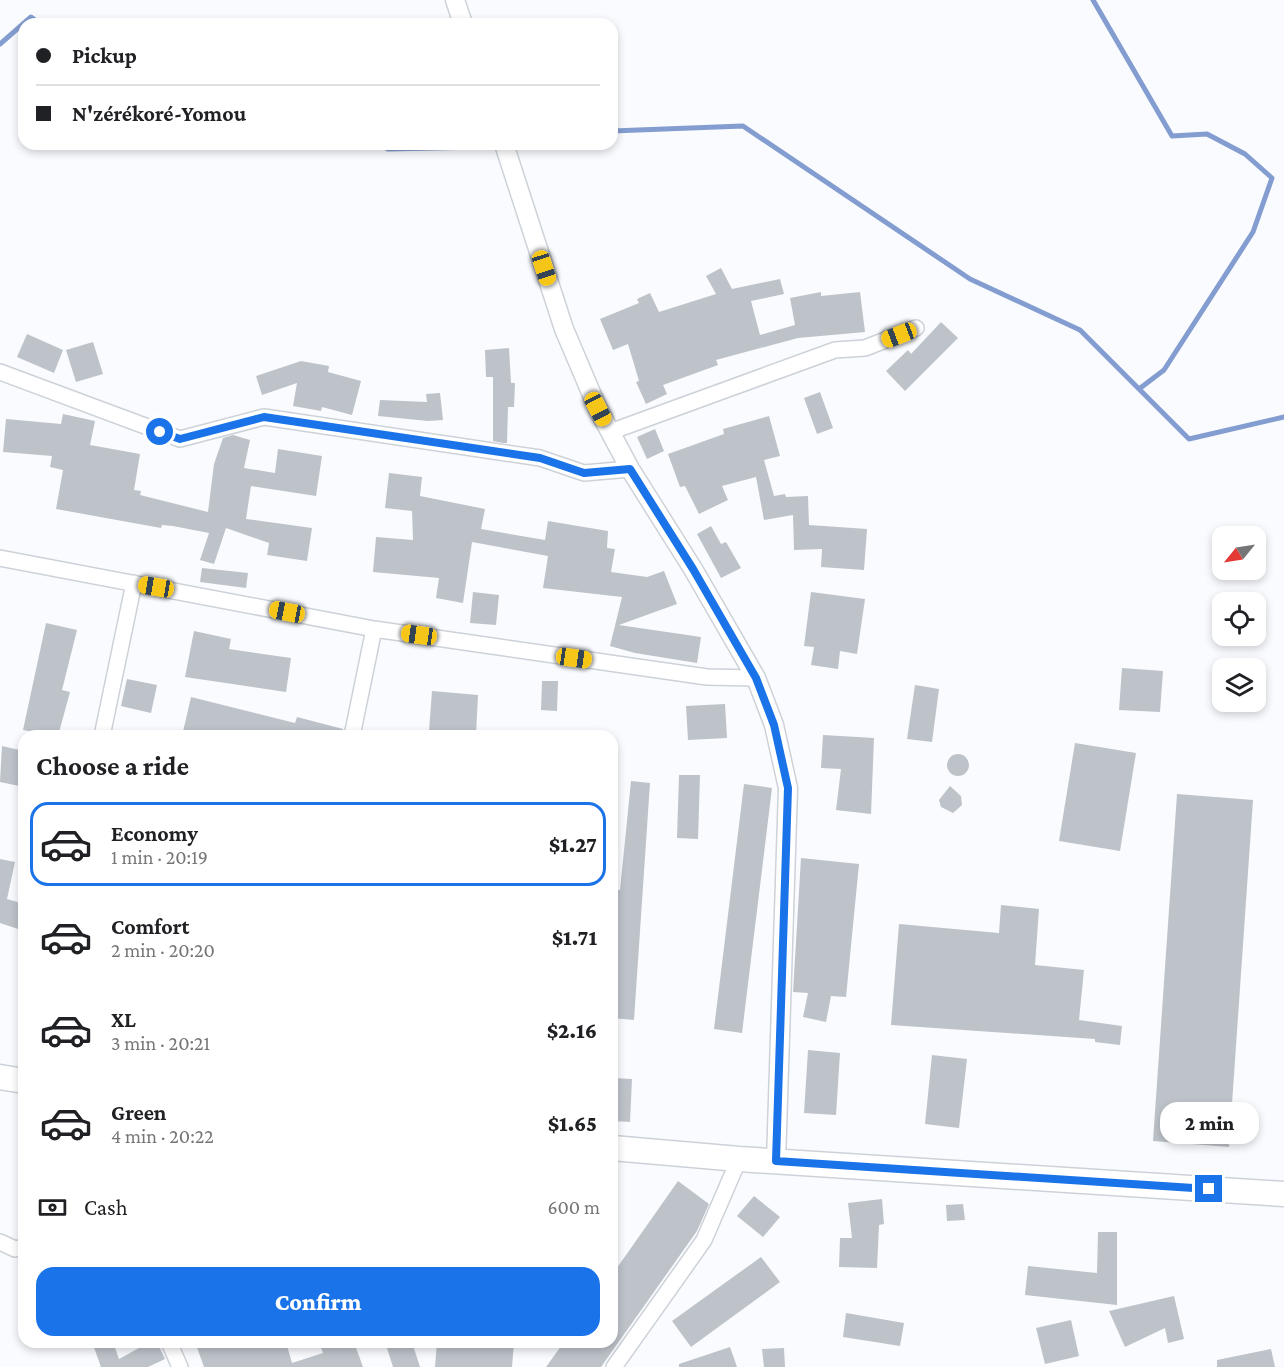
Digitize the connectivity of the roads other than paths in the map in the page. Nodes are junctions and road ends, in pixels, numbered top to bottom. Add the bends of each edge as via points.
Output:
1 (455, 0) edge
2 (461, 18) edge
3 (507, 150) edge
4 (916, 328) dead end
5 (0, 372) edge
6 (610, 432) junction
7 (630, 469) junction
8 (0, 558) edge
9 (134, 583) junction
10 (374, 628) junction
11 (756, 678) junction
12 (103, 730) edge
13 (353, 730) edge
14 (618, 1149) edge
15 (739, 1159) junction
16 (776, 1161) junction
17 (1284, 1194) edge
18 (0, 1242) edge
19 (18, 1248) edge
20 (172, 1348) edge
21 (180, 1367) edge
22 (614, 1367) edge

1 - 2 street
3 - 6 street via 564,329
4 - 6 street via 865,348 836,350
5 - 7 street via 180,439 264,417 540,458 584,473
6 - 7 street
7 - 11 street
8 - 9 street
9 - 10 street
9 - 12 street
10 - 11 street via 707,677
10 - 13 street
11 - 16 street via 774,725 788,788
14 - 15 highway
15 - 16 highway
15 - 22 street via 704,1240
16 - 17 highway
18 - 19 street
20 - 21 street

